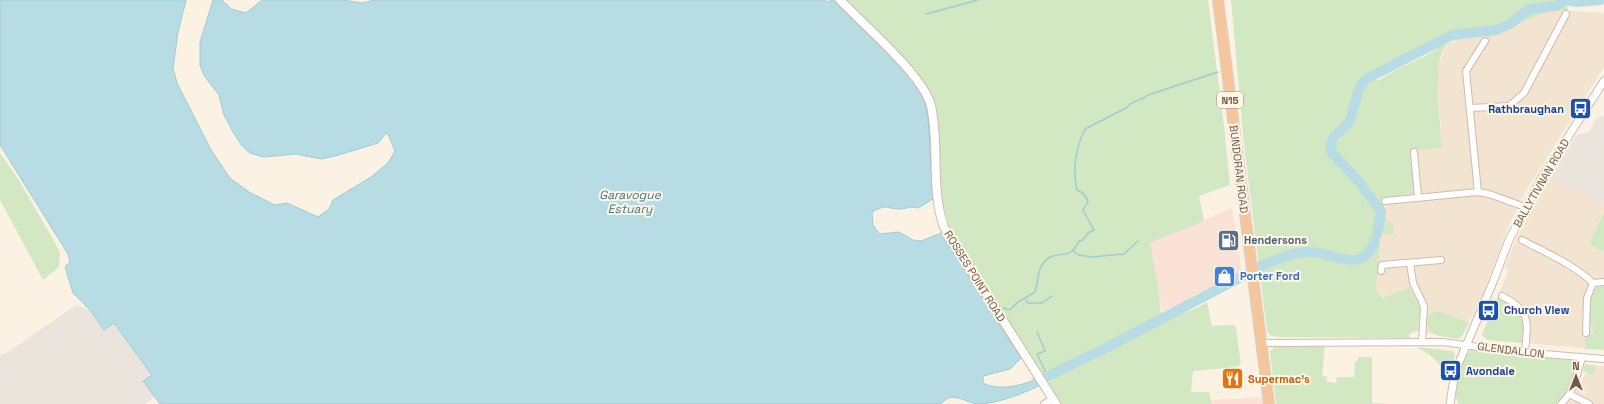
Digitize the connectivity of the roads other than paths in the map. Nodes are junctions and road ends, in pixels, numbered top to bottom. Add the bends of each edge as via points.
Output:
1 (840, 0) edge
2 (1218, 0) edge
3 (1566, 14) dead end
4 (1485, 41) dead end
5 (1604, 81) edge
6 (1471, 108) junction
7 (1414, 152) dead end
8 (1478, 192) junction
9 (1418, 197) junction
10 (1385, 201) dead end
11 (1525, 207) junction
12 (1522, 240) dead end
13 (1441, 260) dead end
14 (1410, 262) junction
15 (1381, 271) dead end
16 (1604, 282) edge
17 (1592, 284) junction
18 (1502, 296) dead end
19 (1586, 333) dead end
20 (1422, 342) junction
21 (1261, 343) junction
22 (1466, 345) junction
23 (1525, 353) junction
24 (1582, 358) junction
25 (1604, 359) edge
26 (1571, 395) junction
27 (1054, 401) edge
28 (1585, 403) edge
29 (1044, 404) edge
30 (1269, 404) edge
31 (1450, 404) edge
32 (1561, 404) edge

1 - 27 main road, ROSSES POINT ROAD via 912,73 926,93 932,114 938,206 944,227
2 - 21 highway, BUNDORAN ROAD / N15
3 - 6 street via 1524,93 1509,106
4 - 6 street via 1467,69
5 - 11 street, BALLYTIVNAN ROAD
6 - 8 street
7 - 9 street
8 - 9 street
8 - 11 street
9 - 10 street
11 - 22 street, BALLYTIVNAN ROAD via 1508,240
12 - 17 street via 1571,266
13 - 14 street
14 - 15 street via 1382,265
14 - 20 street via 1413,283 1424,306
16 - 17 street
17 - 19 street via 1587,298
18 - 23 street via 1517,303 1525,314
20 - 21 street, GLENDALLON
20 - 22 street, GLENDALLON
21 - 30 highway, N15
22 - 23 street, GLENDALLON
22 - 31 street, BALLYTIVNAN ROAD via 1452,382
23 - 24 street, GLENDALLON
24 - 25 street, GLENDALLON
24 - 26 street
26 - 28 street
26 - 32 street
27 - 29 street

